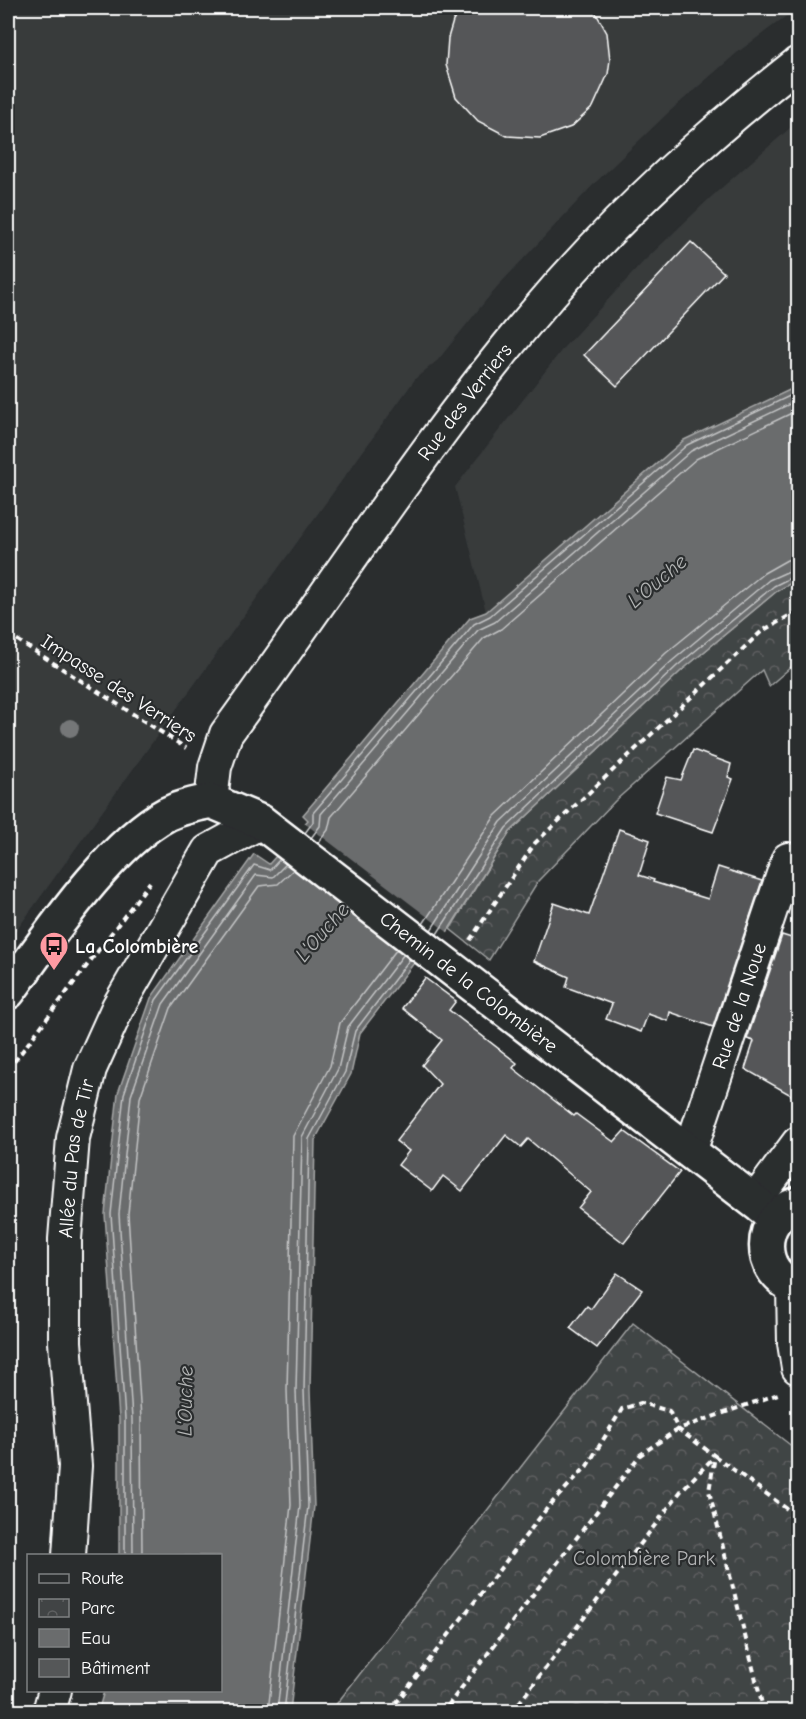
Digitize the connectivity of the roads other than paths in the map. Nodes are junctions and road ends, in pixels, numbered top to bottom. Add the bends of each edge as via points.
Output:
1 (798, 63) edge
2 (211, 801) junction
3 (261, 822) junction
4 (788, 859) dead end
5 (8, 993) edge
6 (798, 1143) edge
7 (690, 1152) junction
8 (776, 1208) edge
9 (796, 1287) edge
10 (793, 1380) edge
11 (69, 1554) edge
12 (54, 1692) edge
13 (49, 1712) edge

1 - 2 street, Rue des Verriers via 654,185 534,314 434,443 226,735 215,767
2 - 3 street, Chemin de la Colombière
2 - 5 street via 166,815 138,835 68,911
3 - 7 street, Chemin de la Colombière
3 - 11 street, Allée du Pas de Tir via 208,851 118,1007 90,1069 73,1138 65,1239 65,1342 75,1466
4 - 7 street, Rue de la Noue
6 - 8 street
7 - 8 street, Chemin de la Colombière
8 - 9 street via 766,1239 769,1263 775,1273
9 - 10 street
12 - 13 street

